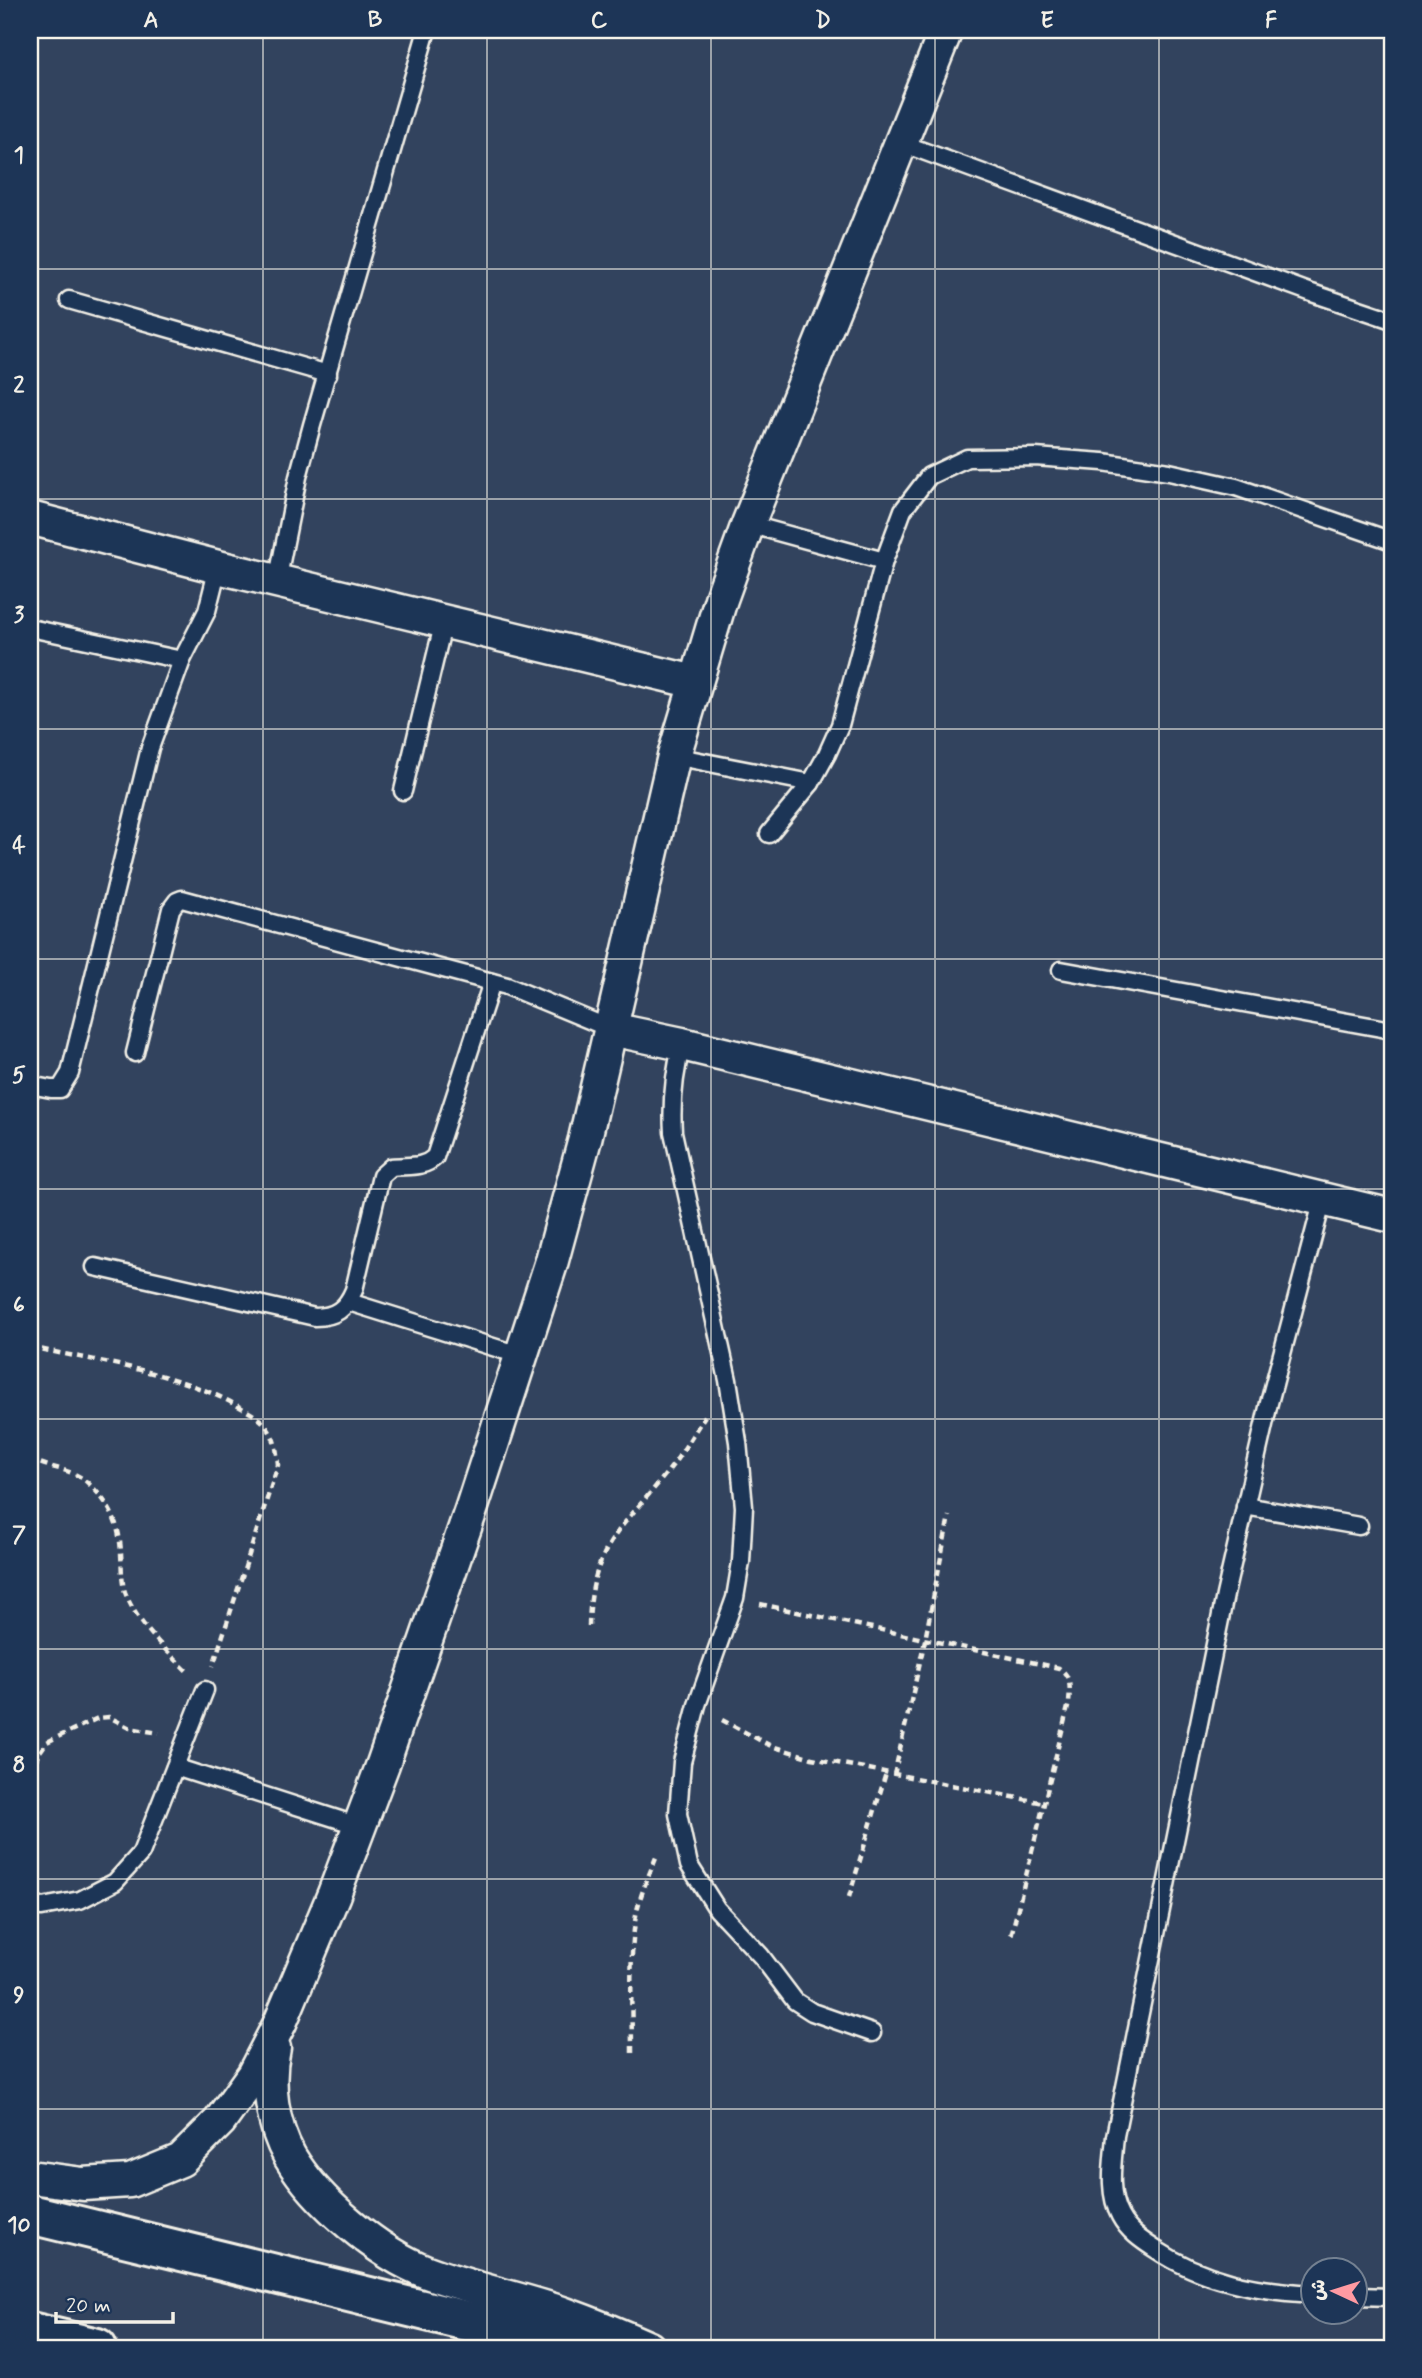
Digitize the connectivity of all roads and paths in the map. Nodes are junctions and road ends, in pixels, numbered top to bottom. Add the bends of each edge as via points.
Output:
1 (427, 30) edge
2 (946, 30) edge
3 (901, 143) junction
4 (69, 300) dead end
5 (1392, 320) edge
6 (328, 374) junction
7 (30, 518) edge
8 (748, 524) junction
9 (1392, 541) edge
10 (884, 561) junction
11 (218, 567) junction
12 (277, 582) junction
13 (444, 621) junction
14 (30, 628) edge
15 (182, 660) junction
16 (695, 682) junction
17 (674, 757) junction
18 (811, 783) junction
19 (403, 790) dead end
20 (769, 834) dead end
21 (1061, 970) dead end
22 (492, 982) junction
23 (611, 1029) junction
24 (1392, 1030) edge
25 (682, 1044) junction
26 (135, 1053) dead end
27 (30, 1085) edge
28 (1323, 1199) junction
29 (1392, 1216) edge
30 (95, 1267) dead end
31 (349, 1302) junction
32 (30, 1347) edge
33 (522, 1356) junction
34 (728, 1380) junction
35 (30, 1458) edge
36 (1245, 1506) junction
37 (949, 1516) dead end
38 (1359, 1526) dead end
39 (735, 1598) junction
40 (589, 1626) dead end
41 (925, 1640) junction
42 (205, 1690) junction
43 (697, 1705) junction
44 (187, 1736) junction
45 (175, 1767) junction
46 (30, 1773) edge
47 (886, 1773) junction
48 (894, 1775) junction
49 (1044, 1803) junction
50 (678, 1814) junction
51 (359, 1826) junction
52 (849, 1897) dead end
53 (30, 1906) edge
54 (1011, 1936) dead end
55 (280, 2023) junction
56 (872, 2033) dead end
57 (632, 2053) dead end
58 (30, 2177) edge
59 (30, 2214) edge
60 (1300, 2293) edge
61 (1370, 2296) edge
62 (1392, 2297) edge
63 (30, 2332) edge
64 (97, 2348) edge
65 (578, 2348) edge
66 (649, 2348) edge

1 - 6 lane
2 - 3 street
3 - 5 lane
3 - 8 street
4 - 6 lane
6 - 12 lane via 298,477
7 - 11 street
8 - 10 lane
8 - 16 street
9 - 10 lane via 1236,487 1169,472 1035,457 967,458 929,476 903,510
10 - 18 lane via 840,724
11 - 12 street
11 - 15 lane via 207,611
12 - 13 street
13 - 16 street
13 - 19 lane
14 - 15 lane
15 - 27 lane via 150,748 70,1073 60,1089
16 - 17 street
17 - 18 lane
17 - 23 street
18 - 20 lane
21 - 24 lane
22 - 23 lane
22 - 26 lane via 181,899 171,909
22 - 31 lane via 435,1157 428,1164 391,1167 381,1176
23 - 25 street
23 - 33 street via 565,1214
25 - 28 street
25 - 34 lane via 671,1102 673,1132
28 - 29 street
28 - 36 lane
30 - 31 lane via 315,1317 328,1317
31 - 33 lane
32 - 42 path via 190,1384 254,1414 268,1427 278,1465
33 - 51 street
34 - 39 lane via 744,1507
34 - 40 path via 672,1466 607,1545 594,1576
35 - 42 path via 74,1472 103,1499 119,1528 124,1589 133,1610
36 - 38 lane
36 - 60 lane via 1115,2136 1112,2190 1119,2216 1135,2236 1172,2261 1214,2279
37 - 41 path
39 - 41 path
39 - 43 lane
41 - 48 path
41 - 49 path via 1059,1668 1067,1674 1069,1703
42 - 44 lane
43 - 47 path via 771,1746
43 - 50 lane via 682,1762
44 - 45 lane
44 - 46 path via 144,1731 109,1717 98,1718 47,1742
45 - 51 lane
45 - 53 lane via 141,1853 115,1881 80,1900
47 - 48 path
47 - 52 path
48 - 49 path
49 - 54 path
50 - 56 lane via 690,1865 718,1909 795,2001
50 - 57 path via 645,1883 635,1921
51 - 55 street
55 - 58 street via 253,2076 220,2121 181,2160 130,2180 83,2184
55 - 66 street via 269,2070 274,2115 290,2156 351,2225 386,2251 425,2271 565,2314
59 - 65 highway
61 - 62 lane
63 - 64 highway

